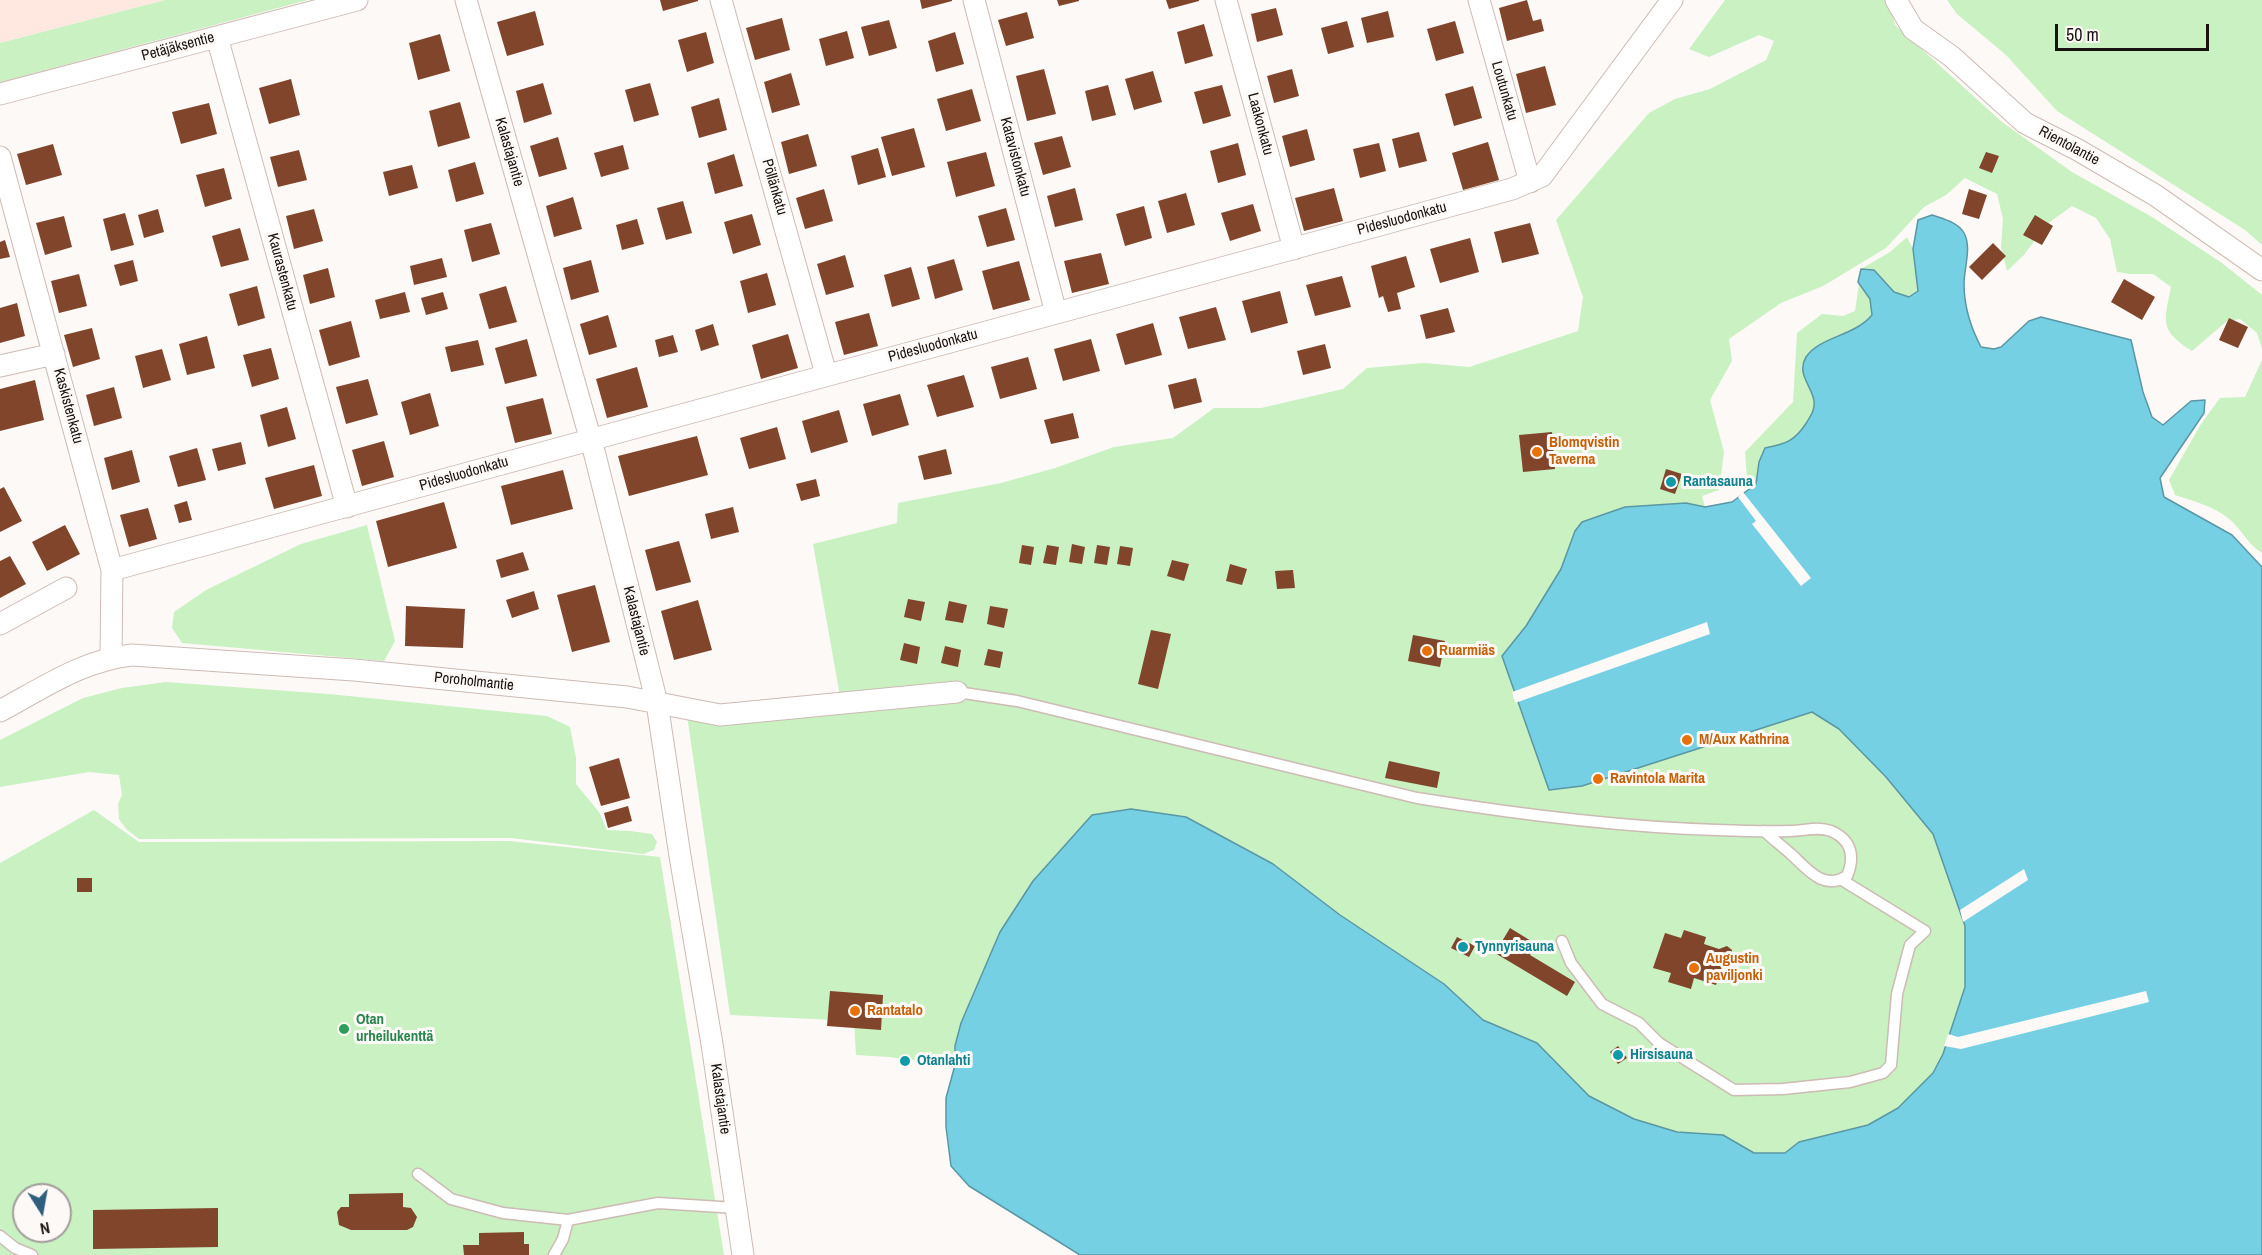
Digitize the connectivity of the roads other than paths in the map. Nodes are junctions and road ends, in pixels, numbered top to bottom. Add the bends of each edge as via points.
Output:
1 (357, 0) edge
2 (466, 0) edge
3 (721, 0) edge
4 (974, 0) edge
5 (1226, 0) edge
6 (1479, 0) edge
7 (1672, 0) edge
8 (1896, 0) edge
9 (217, 37) junction
10 (0, 94) edge
11 (0, 157) edge
12 (1530, 182) junction
13 (1294, 249) junction
14 (2262, 270) edge
15 (1056, 313) junction
16 (54, 354) junction
17 (0, 366) edge
18 (826, 375) junction
19 (589, 438) junction
20 (347, 507) junction
21 (112, 570) junction
22 (66, 588) dead end
23 (0, 624) edge
24 (111, 657) junction
25 (957, 692) joint
26 (657, 703) junction
27 (0, 711) edge
28 (1764, 831) junction
29 (1842, 880) junction
30 (1562, 941) dead end
31 (418, 1174) dead end
32 (736, 1208) junction
33 (568, 1220) junction
34 (0, 1236) edge
35 (32, 1255) edge
36 (554, 1255) edge
37 (743, 1255) edge

1 - 9 street, Petäjäksentie
2 - 19 street, Kalastajantie
3 - 18 street, Pöllänkatu
4 - 15 street, Katavistonkatu
5 - 13 street, Laakonkatu
6 - 12 street, Loutunkatu
7 - 12 street, Pidesluodonkatu via 1542,176
8 - 14 street, Rientolantie via 1913,29 1951,56 2025,123 2155,195
9 - 10 street, Petäjäksentie
9 - 20 street, Kaurastenkatu
11 - 16 street, Kaskistenkatu
12 - 13 street, Pidesluodonkatu
13 - 15 street, Pidesluodonkatu
15 - 18 street, Pidesluodonkatu
16 - 17 street
16 - 21 street, Kaskistenkatu
18 - 19 street, Pidesluodonkatu
19 - 20 street, Pidesluodonkatu
19 - 26 street, Kalastajantie
20 - 21 street, Pidesluodonkatu
21 - 24 street, Kaskistenkatu
22 - 23 street
24 - 26 street, Poroholmantie via 154,655 354,670
24 - 27 street, Poroholmantie via 64,675
25 - 26 street, Poroholmantie via 720,715
25 - 28 lane via 1017,701 1417,798 1605,821
26 - 32 street, Kalastajantie
28 - 29 lane via 1803,868 1823,880
28 - 29 lane via 1823,828 1834,832 1851,855 1852,864
29 - 30 lane via 1925,931 1910,945 1897,994 1891,1065 1883,1073 1868,1078 1783,1089 1734,1090 1659,1043 1639,1023 1602,1004 1571,963
31 - 33 lane via 451,1199 503,1213
32 - 33 lane via 658,1203
32 - 37 street, Kalastajantie
33 - 36 lane
34 - 35 lane

